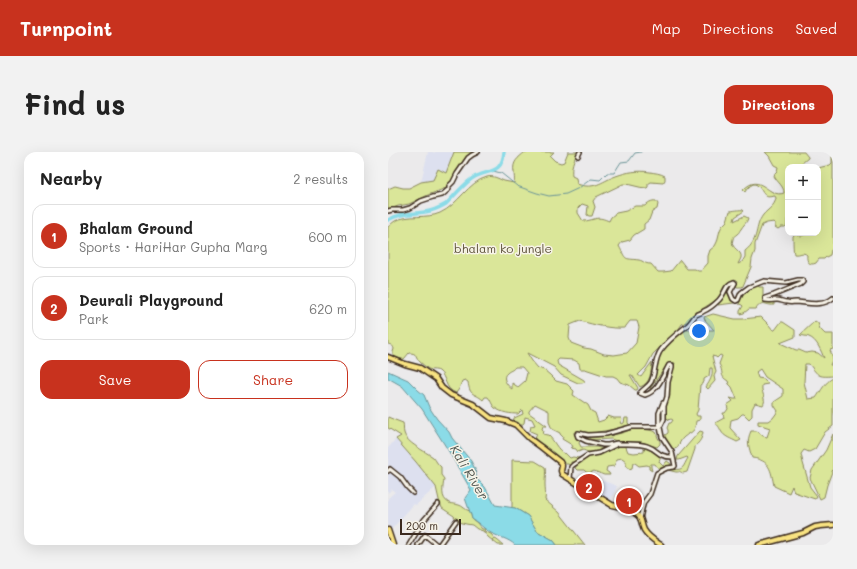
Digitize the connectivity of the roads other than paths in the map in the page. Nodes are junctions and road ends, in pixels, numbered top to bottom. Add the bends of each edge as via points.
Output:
1 (478, 152) edge
2 (580, 152) edge
3 (578, 156) dead end
4 (388, 211) edge
5 (833, 298) edge
6 (388, 357) edge
7 (660, 426) junction
8 (618, 444) junction
9 (673, 457) junction
10 (388, 471) edge
11 (570, 478) junction
12 (413, 493) dead end
13 (438, 504) dead end
14 (640, 519) junction
15 (456, 521) dead end
16 (833, 526) edge
17 (388, 530) edge
18 (393, 545) edge
19 (409, 545) edge
20 (418, 545) edge
21 (438, 545) edge
22 (660, 545) edge
23 (759, 545) edge

1 - 4 street via 468,158 449,189 442,195 420,201 407,209
2 - 3 street
5 - 7 street via 811,304 764,299 801,284 803,282 800,279 786,283 766,281 754,284 735,301 730,292 736,283 731,283 718,301 695,316 672,337 658,355 651,382 640,393 645,395 651,392 659,384 669,365 672,367 664,419
6 - 11 main road via 420,368 436,379 451,396 473,404 491,418 516,425 530,440 559,461 562,465 562,474
7 - 8 street via 631,428 606,434 577,434 586,441 606,445
7 - 9 street via 662,437
8 - 9 street via 646,445 662,456
8 - 11 street via 605,451 588,455 572,466
9 - 14 street via 674,467 656,474
10 - 12 street via 390,469 400,477
11 - 14 main road via 612,505 639,516
13 - 19 street via 424,520
14 - 22 main road via 647,534
15 - 21 street
16 - 23 main road via 815,527
17 - 18 main road
20 - 21 street via 425,535

